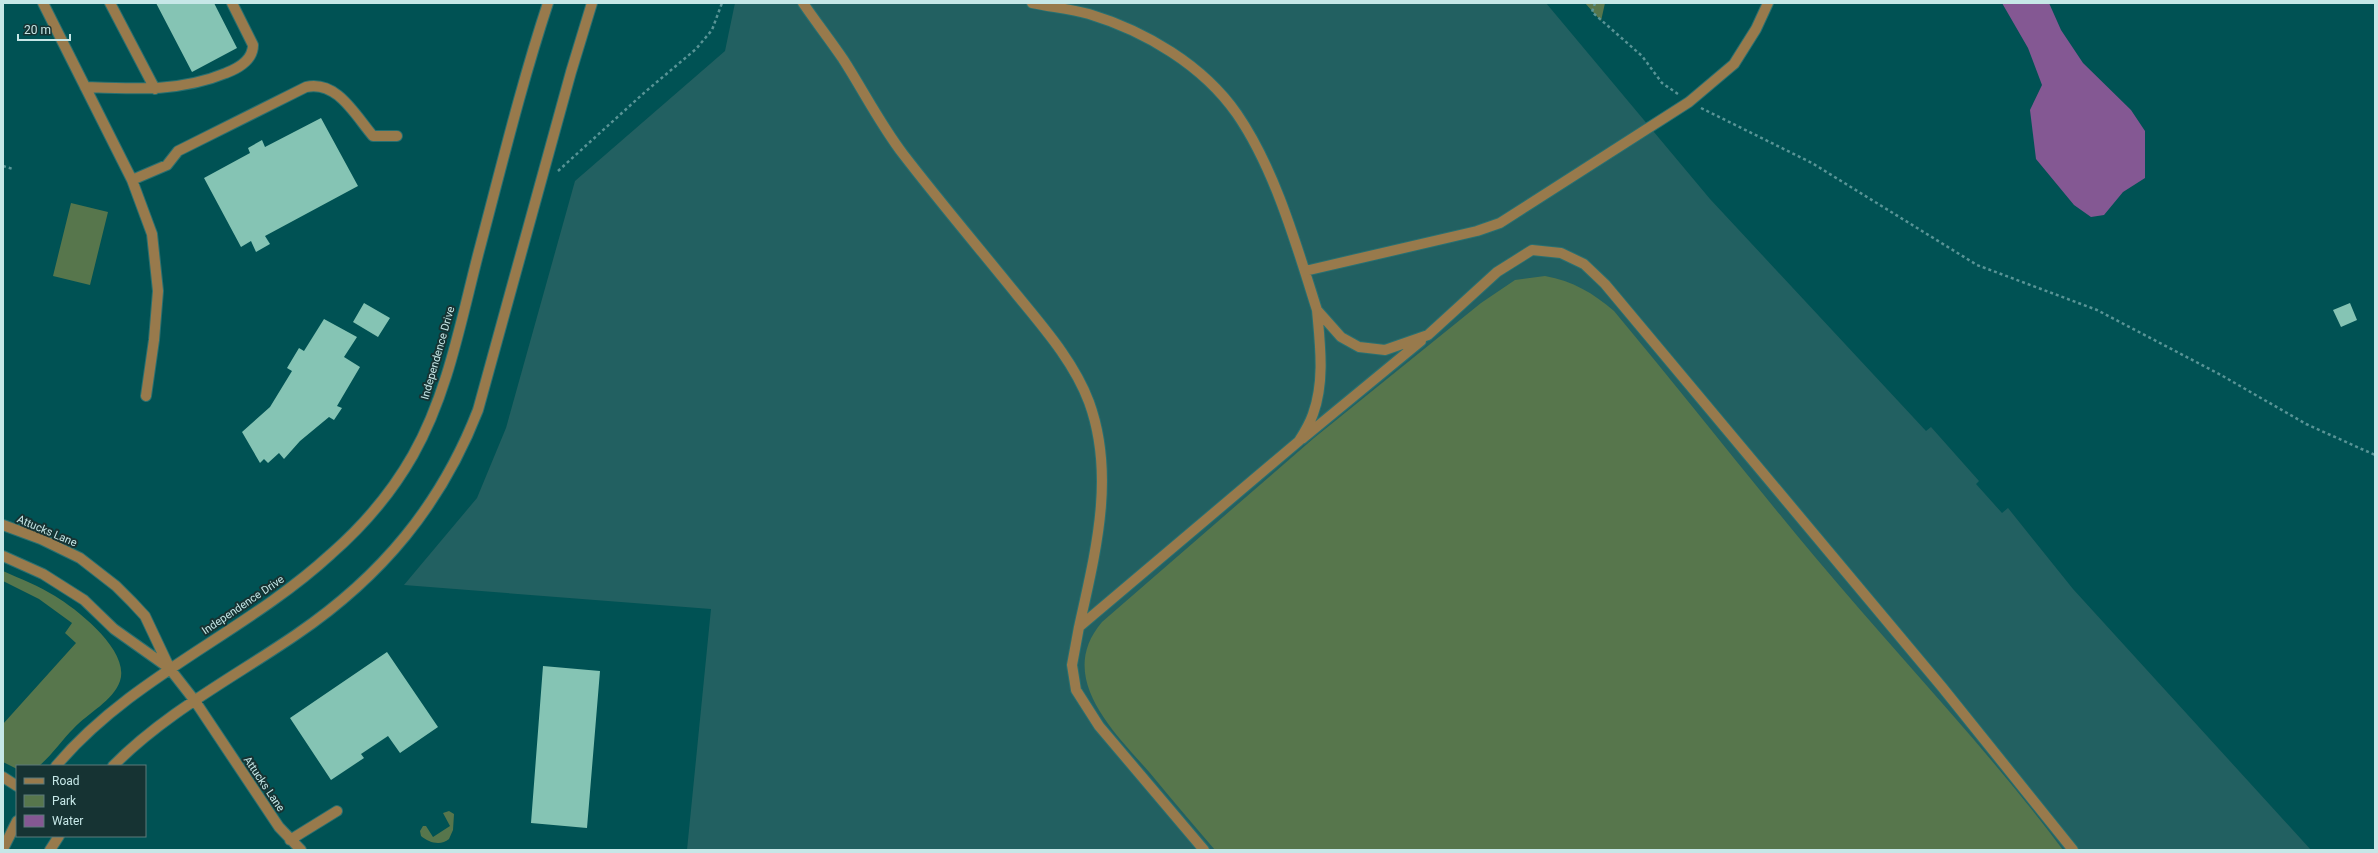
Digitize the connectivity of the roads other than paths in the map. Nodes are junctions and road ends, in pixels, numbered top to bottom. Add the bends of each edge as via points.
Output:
1 (43, 3) edge
2 (110, 3) edge
3 (232, 3) edge
4 (548, 3) edge
5 (592, 3) edge
6 (803, 3) edge
7 (1032, 3) edge
8 (1768, 3) edge
9 (154, 89) junction
10 (87, 91) junction
11 (397, 136) dead end
12 (132, 180) junction
13 (1305, 271) junction
14 (1317, 310) junction
15 (1428, 335) junction
16 (146, 396) dead end
17 (1299, 441) junction
18 (3, 525) edge
19 (3, 556) edge
20 (1079, 627) junction
21 (170, 669) junction
22 (195, 701) junction
23 (57, 765) edge
24 (115, 765) edge
25 (3, 777) edge
26 (16, 785) edge
27 (337, 811) dead end
28 (16, 823) edge
29 (58, 837) edge
30 (290, 840) junction
31 (3, 849) edge
32 (50, 850) edge
33 (301, 850) edge
34 (1204, 850) edge
35 (2073, 850) edge

1 - 10 street
2 - 9 street
3 - 9 street via 254,44 254,51 249,59 233,70 202,82
4 - 21 street, Independence Drive via 512,125 448,371 414,453 399,479 378,505 302,580
5 - 22 street via 486,385 467,439 452,469 416,524 357,587 297,634
6 - 20 street via 902,152 1046,331 1072,368 1089,403 1098,438 1103,484 1096,549
7 - 13 street via 1088,14 1124,26 1171,52 1206,78 1236,114 1260,152
8 - 13 street via 1734,64 1689,102 1500,223 1478,231
9 - 10 street
10 - 12 street
11 - 12 street via 373,136 336,92 314,85 184,147 166,165
12 - 16 street via 152,234 157,276 154,340
13 - 14 street
14 - 15 street via 1341,337 1359,348 1385,350
14 - 17 street via 1320,342 1319,392 1313,414
15 - 17 street
15 - 35 street via 1497,272 1532,250 1561,253 1584,264 1615,296 1942,687
17 - 20 street
18 - 21 street, Attucks Lane via 62,548 80,558 116,586 145,616
19 - 21 street, Attucks Lane via 43,574 78,596 114,630
20 - 34 street via 1072,665 1076,690 1099,726
21 - 22 street, Attucks Lane
21 - 23 street, Independence Drive via 116,706 92,727
22 - 24 street via 139,743
22 - 30 street, Attucks Lane via 271,816
25 - 26 street
27 - 30 street
28 - 31 street
29 - 32 street
30 - 33 street, Attucks Lane

